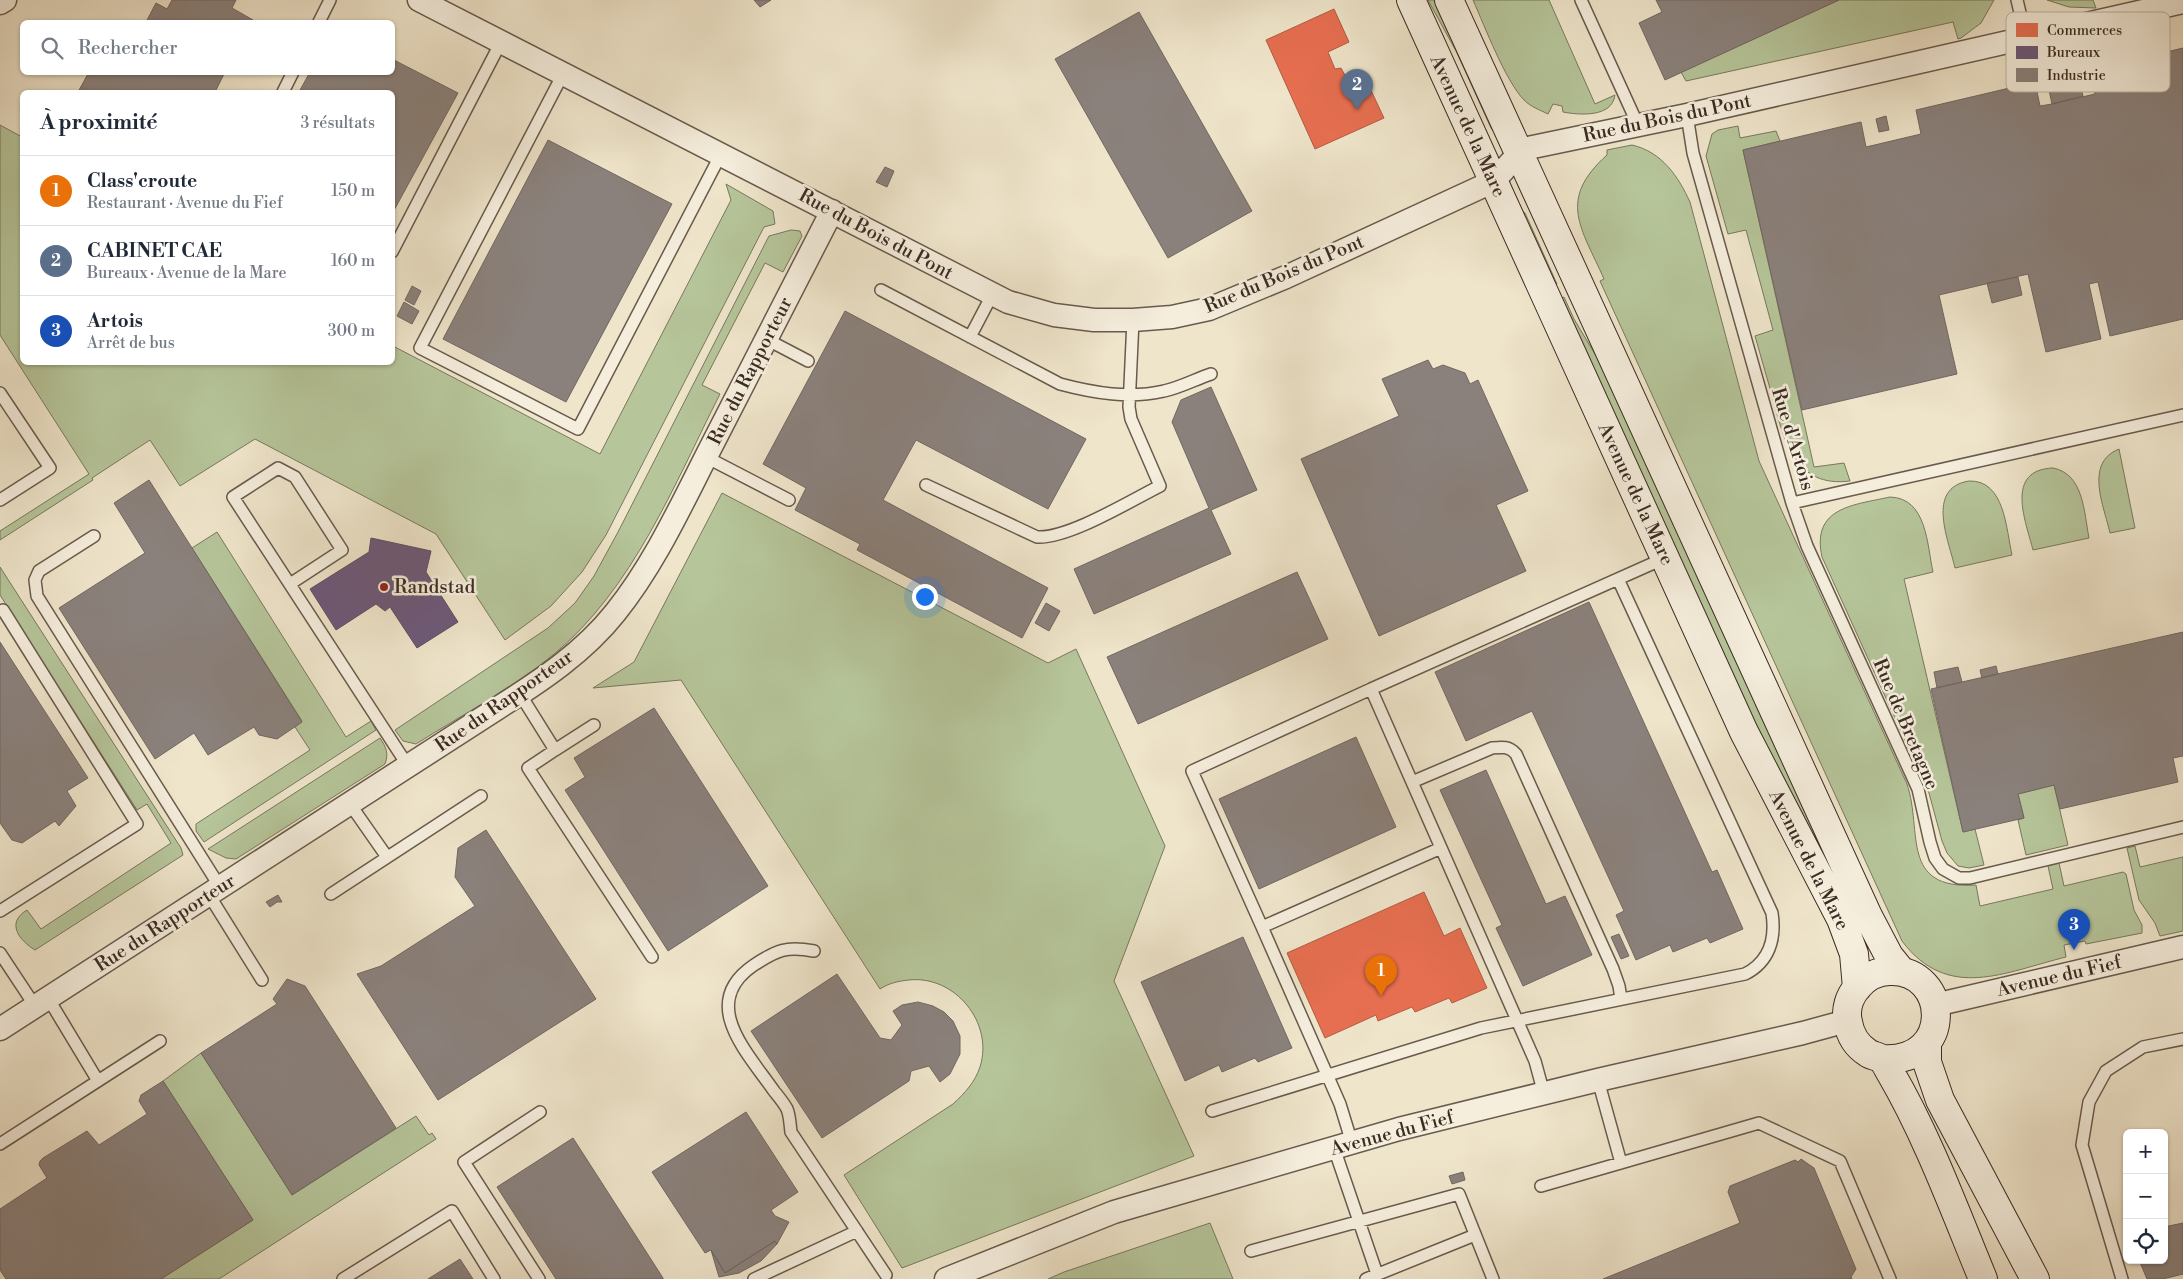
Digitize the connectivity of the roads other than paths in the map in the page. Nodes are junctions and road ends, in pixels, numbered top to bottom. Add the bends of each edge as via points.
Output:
1 (5, 0) edge
2 (330, 0) edge
3 (419, 0) edge
4 (1411, 0) edge
5 (1449, 0) edge
6 (1581, 0) edge
7 (2183, 2) edge
8 (0, 3) edge
9 (2139, 12) edge
10 (320, 20) edge
11 (500, 42) junction
12 (2006, 43) edge
13 (563, 74) junction
14 (292, 75) edge
15 (284, 90) edge
16 (1687, 115) junction
17 (1638, 125) junction
18 (1519, 153) junction
19 (720, 154) junction
20 (1494, 181) junction
21 (832, 210) junction
22 (395, 246) edge
23 (881, 290) dead end
24 (992, 295) junction
25 (1133, 320) junction
26 (970, 337) junction
27 (766, 339) junction
28 (808, 361) dead end
29 (1211, 374) dead end
30 (0, 393) edge
31 (1129, 395) junction
32 (2183, 415) edge
33 (706, 457) junction
34 (926, 485) dead end
35 (0, 500) edge
36 (789, 500) dead end
37 (1792, 503) junction
38 (94, 536) dead end
39 (1665, 558) junction
40 (1618, 579) junction
41 (290, 584) junction
42 (3, 610) dead end
43 (1372, 688) junction
44 (520, 694) junction
45 (594, 725) dead end
46 (555, 750) junction
47 (408, 766) junction
48 (1412, 782) junction
49 (480, 796) dead end
50 (350, 804) junction
51 (2183, 827) edge
52 (1441, 848) junction
53 (387, 857) junction
54 (215, 891) junction
55 (331, 894) dead end
56 (0, 911) edge
57 (1262, 927) junction
58 (2183, 947) edge
59 (814, 951) dead end
60 (0, 953) edge
61 (652, 957) dead end
62 (1902, 972) junction
63 (262, 980) dead end
64 (1857, 988) junction
65 (1620, 999) junction
66 (42, 1002) junction
67 (1935, 1004) junction
68 (1517, 1020) junction
69 (1847, 1021) junction
70 (0, 1029) edge
71 (2183, 1038) edge
72 (160, 1041) dead end
73 (1927, 1043) junction
74 (1882, 1059) junction
75 (1328, 1076) junction
76 (1598, 1080) junction
77 (98, 1081) junction
78 (1544, 1094) junction
79 (1212, 1111) dead end
80 (540, 1112) dead end
81 (0, 1144) edge
82 (1343, 1145) junction
83 (1622, 1163) junction
84 (1541, 1186) dead end
85 (1359, 1221) junction
86 (857, 1231) junction
87 (1475, 1235) junction
88 (1251, 1251) dead end
89 (1377, 1274) junction
90 (886, 1275) dead end
91 (343, 1279) edge
92 (494, 1279) edge
93 (540, 1279) edge
94 (754, 1279) edge
95 (946, 1279) edge
96 (1366, 1279) edge
97 (1493, 1279) edge
98 (1890, 1279) edge
99 (1983, 1279) edge
100 (2035, 1279) edge
101 (2122, 1279) edge

1 - 8 street
2 - 10 lane
3 - 11 street, Rue du Bois du Pont
4 - 20 street, Avenue de la Mare
5 - 18 street, Avenue de la Mare
6 - 17 lane
7 - 9 street, Rue du Bois du Pont
11 - 13 street, Rue du Bois du Pont
11 - 22 lane
12 - 16 street, Rue du Bois du Pont
13 - 19 street, Rue du Bois du Pont
13 - 19 lane via 420,348 578,430
14 - 15 lane
16 - 17 street, Rue du Bois du Pont
16 - 37 lane, Rue d'Artois via 1693,153
17 - 18 street, Rue du Bois du Pont via 1528,148
18 - 20 street, Rue du Bois du Pont
18 - 62 street, Avenue de la Mare via 1868,916 1889,956
19 - 21 street, Rue du Bois du Pont
20 - 25 street, Rue du Bois du Pont via 1209,309 1172,317
20 - 39 street, Avenue de la Mare
21 - 24 street, Rue du Bois du Pont
21 - 27 street, Rue du Rapporteur
23 - 26 lane
24 - 25 street, Rue du Bois du Pont via 1054,315
24 - 26 lane
25 - 31 lane
26 - 31 lane via 1060,384 1085,391
27 - 28 lane
27 - 33 street, Rue du Rapporteur
29 - 31 lane via 1165,391
30 - 35 lane via 50,468
31 - 34 lane via 1131,419 1160,486 1069,532 1037,537
32 - 37 lane, Rue d'Artois
33 - 36 lane
33 - 44 street, Rue du Rapporteur via 669,529 614,614 550,674
37 - 51 lane, Rue de Bretagne via 1808,546 1918,789 1935,858 1943,869 1959,878 1970,878
38 - 54 lane via 39,571 35,580 37,596
39 - 40 lane
39 - 64 street, Avenue de la Mare via 1744,732 1841,919 1854,954
40 - 43 lane
40 - 65 lane via 1768,902 1774,925 1770,948 1754,970
41 - 41 lane via 233,497 278,468 295,477 342,550
41 - 47 lane
42 - 56 lane via 137,824
43 - 48 lane
43 - 57 lane via 1192,771
44 - 46 lane
44 - 47 street, Rue du Rapporteur
45 - 46 lane
46 - 61 lane via 528,768
47 - 50 street, Rue du Rapporteur
48 - 52 lane
48 - 65 lane via 1492,748 1512,749 1613,969
49 - 53 lane
50 - 53 lane
50 - 54 street, Rue du Rapporteur
52 - 57 lane
52 - 68 lane
53 - 55 lane
54 - 63 lane
54 - 66 street, Rue du Rapporteur
57 - 75 lane
58 - 67 street, Avenue du Fief
59 - 86 lane via 788,948 775,952 743,973 734,982 728,1012 732,1029 787,1110 792,1132
60 - 66 lane
62 - 64 street via 1877,973
62 - 67 street, Avenue de la Mare via 1920,980
64 - 69 street, Avenue de la Mare via 1851,998
65 - 68 lane
66 - 70 street, Rue du Rapporteur
66 - 77 lane
67 - 73 street via 1936,1025
68 - 75 lane via 1481,1028
68 - 78 lane via 1535,1062
69 - 74 street via 1858,1045
69 - 76 street, Avenue du Fief
71 - 101 lane via 2143,1047 2106,1072 2089,1102 2082,1145
72 - 77 lane
73 - 74 street via 1907,1058
73 - 100 street via 1927,1062 1940,1100
74 - 99 street via 1942,1181
75 - 79 lane
75 - 82 lane via 1340,1104
76 - 78 street, Avenue du Fief
76 - 83 lane
77 - 81 lane
78 - 82 street, Avenue du Fief
80 - 93 lane via 464,1162
82 - 85 lane
82 - 95 street, Avenue du Fief via 1114,1212
83 - 84 lane
83 - 98 lane via 1759,1123 1840,1161
85 - 87 lane via 1459,1194
85 - 88 lane
85 - 89 lane
86 - 90 lane
86 - 94 lane
87 - 89 lane
87 - 97 lane
89 - 96 lane
91 - 92 lane via 452,1211

